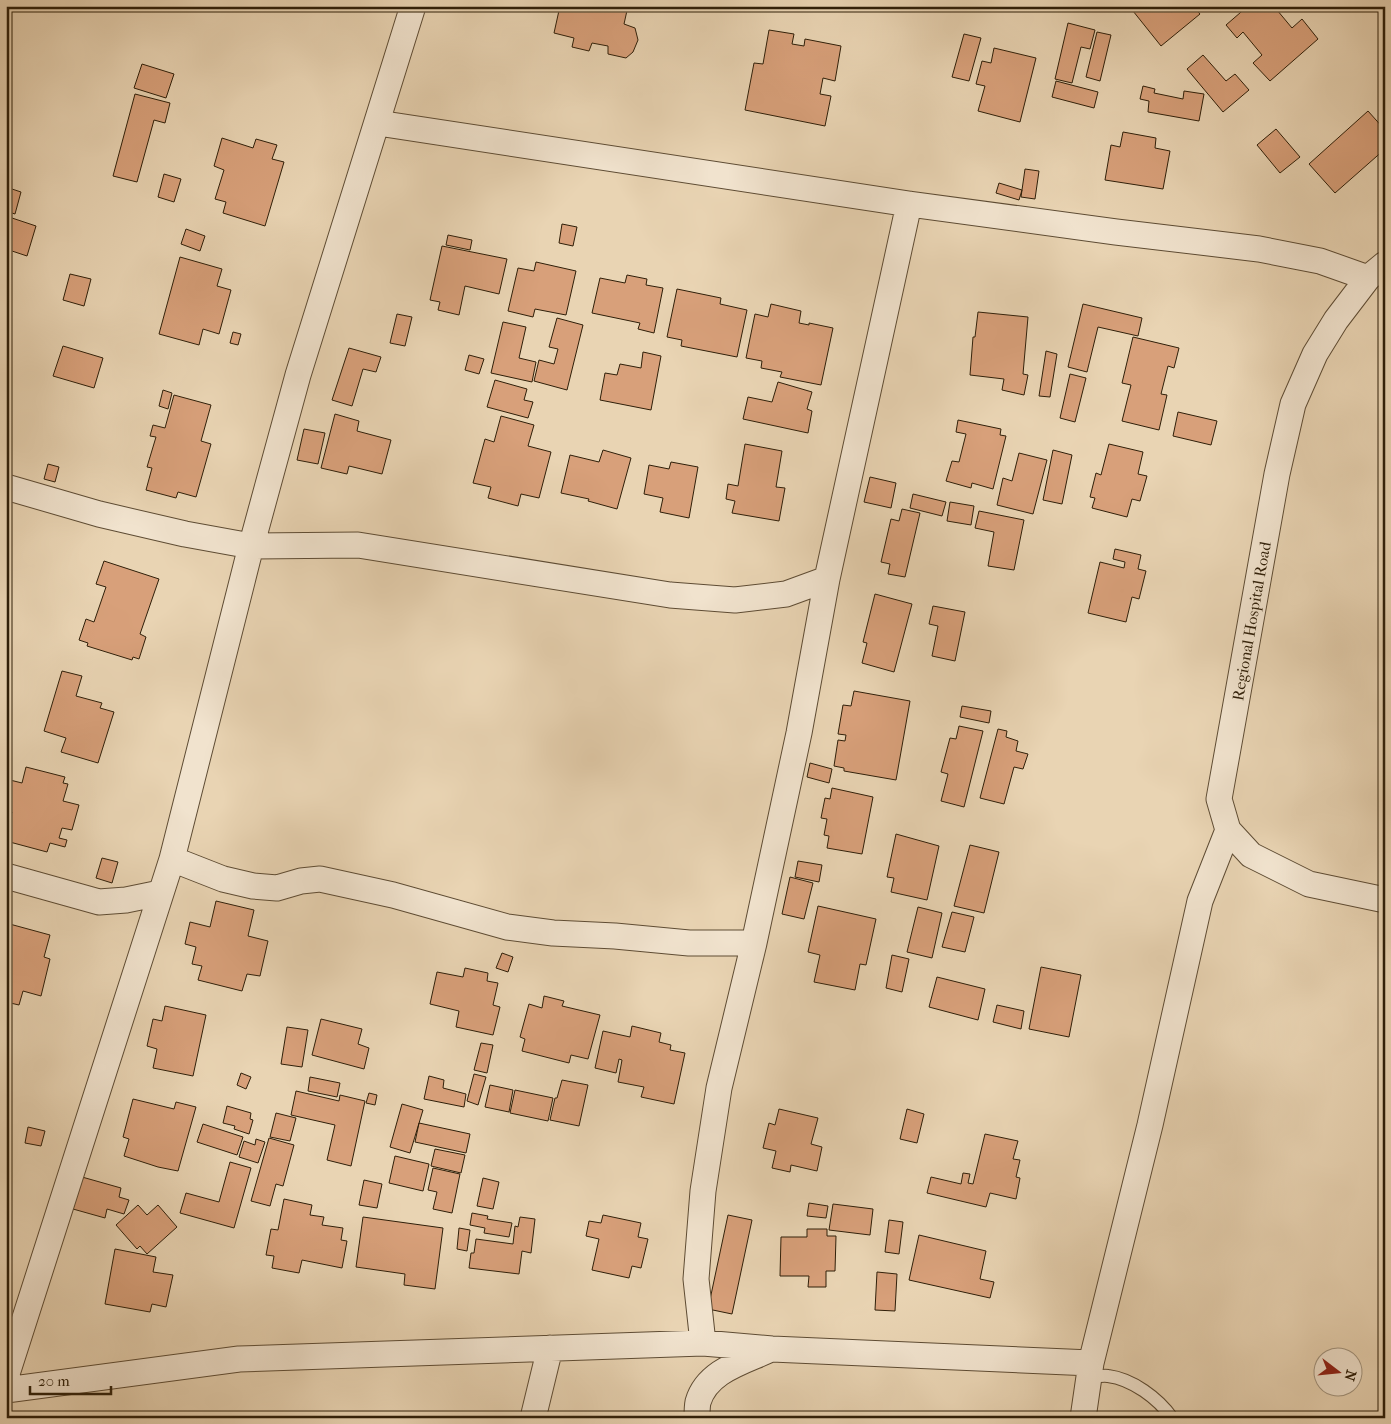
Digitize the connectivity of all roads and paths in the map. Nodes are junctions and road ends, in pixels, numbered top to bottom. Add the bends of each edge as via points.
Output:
1 (413, 6) edge
2 (378, 123) junction
3 (909, 204) junction
4 (1376, 271) edge
5 (6, 487) edge
6 (252, 546) junction
7 (827, 579) junction
8 (1228, 830) junction
9 (172, 859) junction
10 (6, 876) edge
11 (160, 893) junction
12 (1385, 900) edge
13 (754, 944) junction
14 (704, 1343) junction
15 (550, 1348) junction
16 (772, 1349) junction
17 (1090, 1371) junction
18 (6, 1376) edge
19 (6, 1390) edge
20 (533, 1418) edge
21 (697, 1418) edge
22 (1083, 1418) edge
23 (1172, 1418) edge

1 - 2 street
2 - 3 street
2 - 6 street via 298,375
3 - 4 street via 1258,248
3 - 7 street
4 - 8 street, Regional Hospital Road via 1336,320 1315,354 1293,404 1277,474 1219,799
5 - 6 street via 99,514
6 - 7 street via 358,545 670,595 735,600 786,594
6 - 9 street
7 - 13 street via 799,733
8 - 12 street, Regional Hospital Road via 1251,855 1309,884
8 - 17 street via 1200,901
9 - 11 street
9 - 13 street via 223,879 253,886 277,888 320,879 516,928 689,943
10 - 11 street via 99,902
11 - 18 street
13 - 14 street via 719,1088 703,1191 696,1279
14 - 15 street
14 - 16 street
15 - 19 street via 238,1359
15 - 20 street
16 - 17 street
16 - 21 street via 720,1372 706,1385 698,1402
17 - 22 street
17 - 23 lane via 1130,1381

